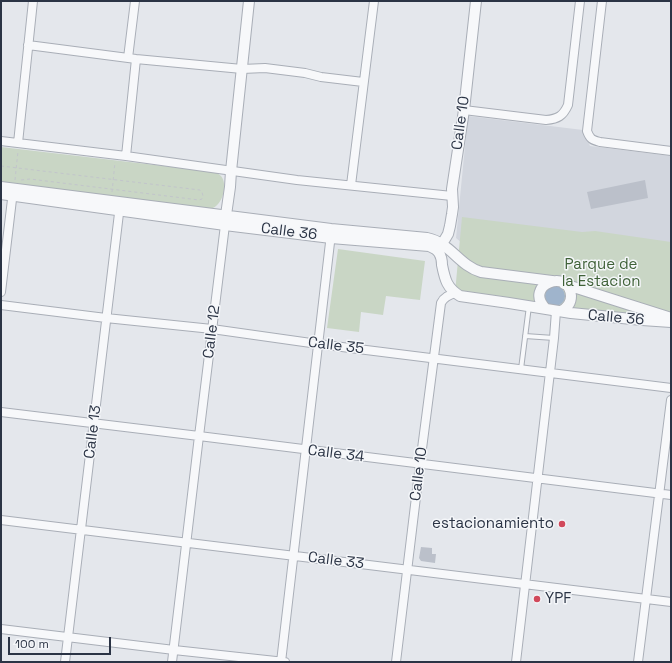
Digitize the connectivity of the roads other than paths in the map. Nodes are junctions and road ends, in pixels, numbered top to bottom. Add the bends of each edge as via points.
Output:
1 (33, 1) edge
2 (135, 1) edge
3 (249, 1) edge
4 (374, 1) edge
5 (476, 1) edge
6 (580, 1) edge
7 (602, 1) edge
8 (28, 45) junction
9 (132, 58) junction
10 (242, 69) junction
11 (364, 82) junction
12 (464, 110) junction
13 (1, 141) edge
14 (18, 143) junction
15 (671, 151) edge
16 (126, 156) junction
17 (230, 170) junction
18 (352, 185) junction
19 (1, 187) edge
20 (14, 188) junction
21 (1, 194) edge
22 (452, 196) junction
23 (117, 204) junction
24 (226, 220) junction
25 (331, 233) junction
26 (442, 244) junction
27 (552, 281) junction
28 (564, 284) junction
29 (1, 292) edge
30 (455, 293) junction
31 (1, 305) edge
32 (528, 306) junction
33 (554, 310) junction
34 (106, 318) junction
35 (671, 318) edge
36 (671, 322) edge
37 (212, 329) junction
38 (525, 336) junction
39 (554, 338) junction
40 (318, 344) junction
41 (434, 358) junction
42 (521, 369) junction
43 (550, 373) junction
44 (671, 388) edge
45 (671, 400) edge
46 (1, 412) edge
47 (94, 423) junction
48 (199, 436) junction
49 (306, 450) junction
50 (420, 464) junction
51 (538, 479) junction
52 (659, 494) junction
53 (671, 495) edge
54 (1, 520) edge
55 (81, 530) junction
56 (186, 543) junction
57 (293, 556) junction
58 (408, 570) junction
59 (525, 584) junction
60 (646, 598) junction
61 (671, 602) edge
62 (1, 629) edge
63 (68, 637) junction
64 (174, 650) junction
65 (65, 662) edge
66 (172, 662) edge
67 (283, 662) edge
68 (396, 662) edge
69 (516, 662) edge
70 (638, 662) edge

1 - 8 street
2 - 9 street
3 - 10 street, Calle 12
4 - 11 street
5 - 12 street, Calle 10
6 - 12 street via 568,105 565,112 554,119 546,120
7 - 15 street via 587,131 590,138 600,142
8 - 9 street
8 - 14 street
9 - 10 street
9 - 16 street
10 - 11 street via 265,68
10 - 17 street, Calle 12
11 - 18 street
12 - 22 street, Calle 10
13 - 14 street
14 - 16 street
16 - 17 street
17 - 18 street
17 - 24 street, Calle 12
18 - 22 street
19 - 20 street, Calle 36
20 - 21 street, Calle 36
20 - 23 street, Calle 36
20 - 29 street
22 - 26 street, Calle 10 via 450,226
23 - 24 street, Calle 36
23 - 34 street, Calle 13
24 - 25 street, Calle 36
24 - 37 street, Calle 12
25 - 26 street, Calle 36 via 427,238
25 - 30 street, Calle 36 via 436,249 440,253 446,282
25 - 40 street
26 - 27 street, Calle 36 via 467,266 481,272
27 - 28 street
27 - 33 street via 542,288 540,295 541,303
28 - 33 street via 570,290 571,299 568,306
28 - 35 street, Calle 36
30 - 32 street, Calle 36 via 470,298
30 - 41 street, Calle 10 via 441,302
31 - 34 street, Calle 35
32 - 33 street, Calle 36
32 - 38 lane
33 - 36 street, Calle 36
33 - 39 street
34 - 37 street, Calle 35
34 - 47 street, Calle 13
37 - 40 street, Calle 35
37 - 48 street, Calle 12
38 - 39 lane
38 - 42 lane
39 - 43 street
40 - 41 street, Calle 35
40 - 49 street
41 - 42 street, Calle 35
41 - 50 street, Calle 10
42 - 43 street, Calle 35
43 - 44 street, Calle 35
43 - 51 street
45 - 52 street
46 - 47 street, Calle 34
47 - 48 street, Calle 34
47 - 55 street, Calle 13
48 - 49 street, Calle 34
48 - 56 street, Calle 12
49 - 50 street, Calle 34
49 - 57 street
50 - 51 street, Calle 34
50 - 58 street, Calle 10
51 - 52 street, Calle 34
51 - 59 street
52 - 53 street, Calle 34
52 - 60 street
54 - 55 street, Calle 33
55 - 56 street, Calle 33
55 - 63 street, Calle 13
56 - 57 street, Calle 33
56 - 64 street, Calle 12
57 - 58 street, Calle 33
57 - 67 street
58 - 59 street, Calle 33
58 - 68 street, Calle 10
59 - 60 street, Calle 33
59 - 69 street
60 - 61 street, Calle 33
60 - 70 street
62 - 63 street
63 - 64 street
63 - 65 street, Calle 13
64 - 66 street, Calle 12
64 - 67 street

